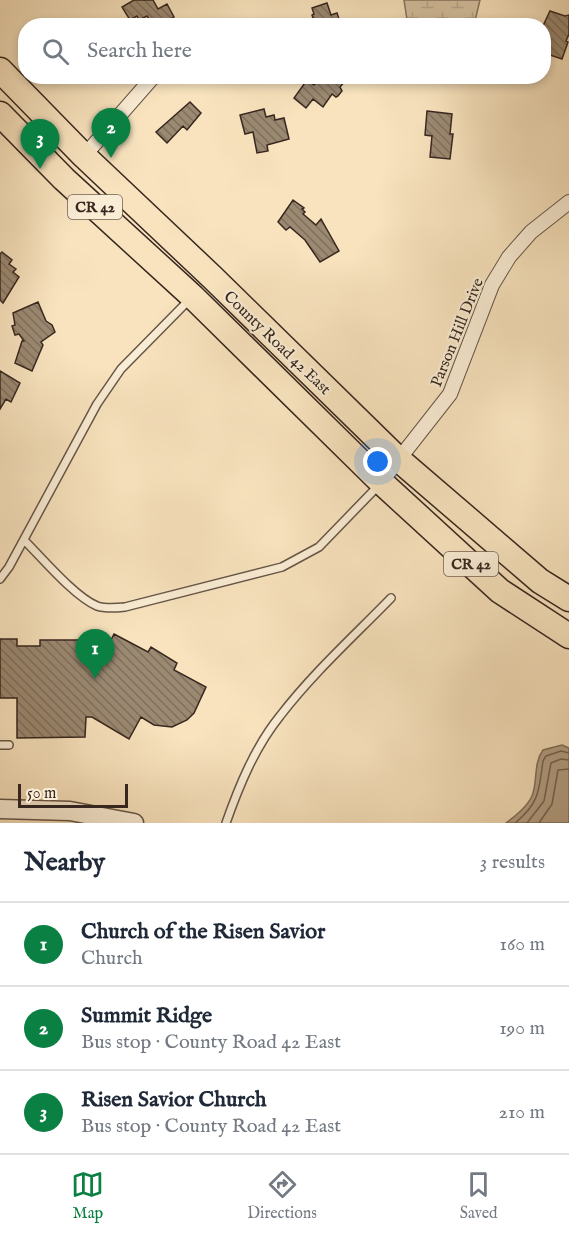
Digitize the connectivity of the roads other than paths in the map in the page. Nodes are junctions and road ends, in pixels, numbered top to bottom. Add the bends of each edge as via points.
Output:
1 (0, 70) edge
2 (147, 84) edge
3 (0, 114) edge
4 (84, 156) junction
5 (569, 202) edge
6 (192, 297) junction
7 (398, 459) junction
8 (381, 482) junction
9 (24, 540) junction
10 (0, 579) edge
11 (391, 598) dead end
12 (569, 599) edge
13 (569, 636) edge
14 (0, 745) edge
15 (9, 745) dead end
16 (0, 809) edge
17 (134, 823) edge
18 (226, 823) edge

1 - 4 highway, County Road 42 East / CR 42
2 - 4 street
3 - 6 highway, County Road 42 East / CR 42
4 - 7 highway, County Road 42 East / CR 42
5 - 7 street, Parson Hill Drive via 531,232 509,257 492,285 450,394
6 - 8 highway, County Road 42 East / CR 42
6 - 9 lane via 121,369 97,404
7 - 8 street, Parson Hill Drive
7 - 12 highway, County Road 42 East / CR 42 via 540,581
8 - 9 lane via 319,547 282,567 125,607 98,606 82,597
8 - 13 highway, County Road 42 East / CR 42 via 500,591
9 - 10 lane
11 - 18 lane via 279,717 247,771
14 - 15 lane
16 - 17 street via 70,812

